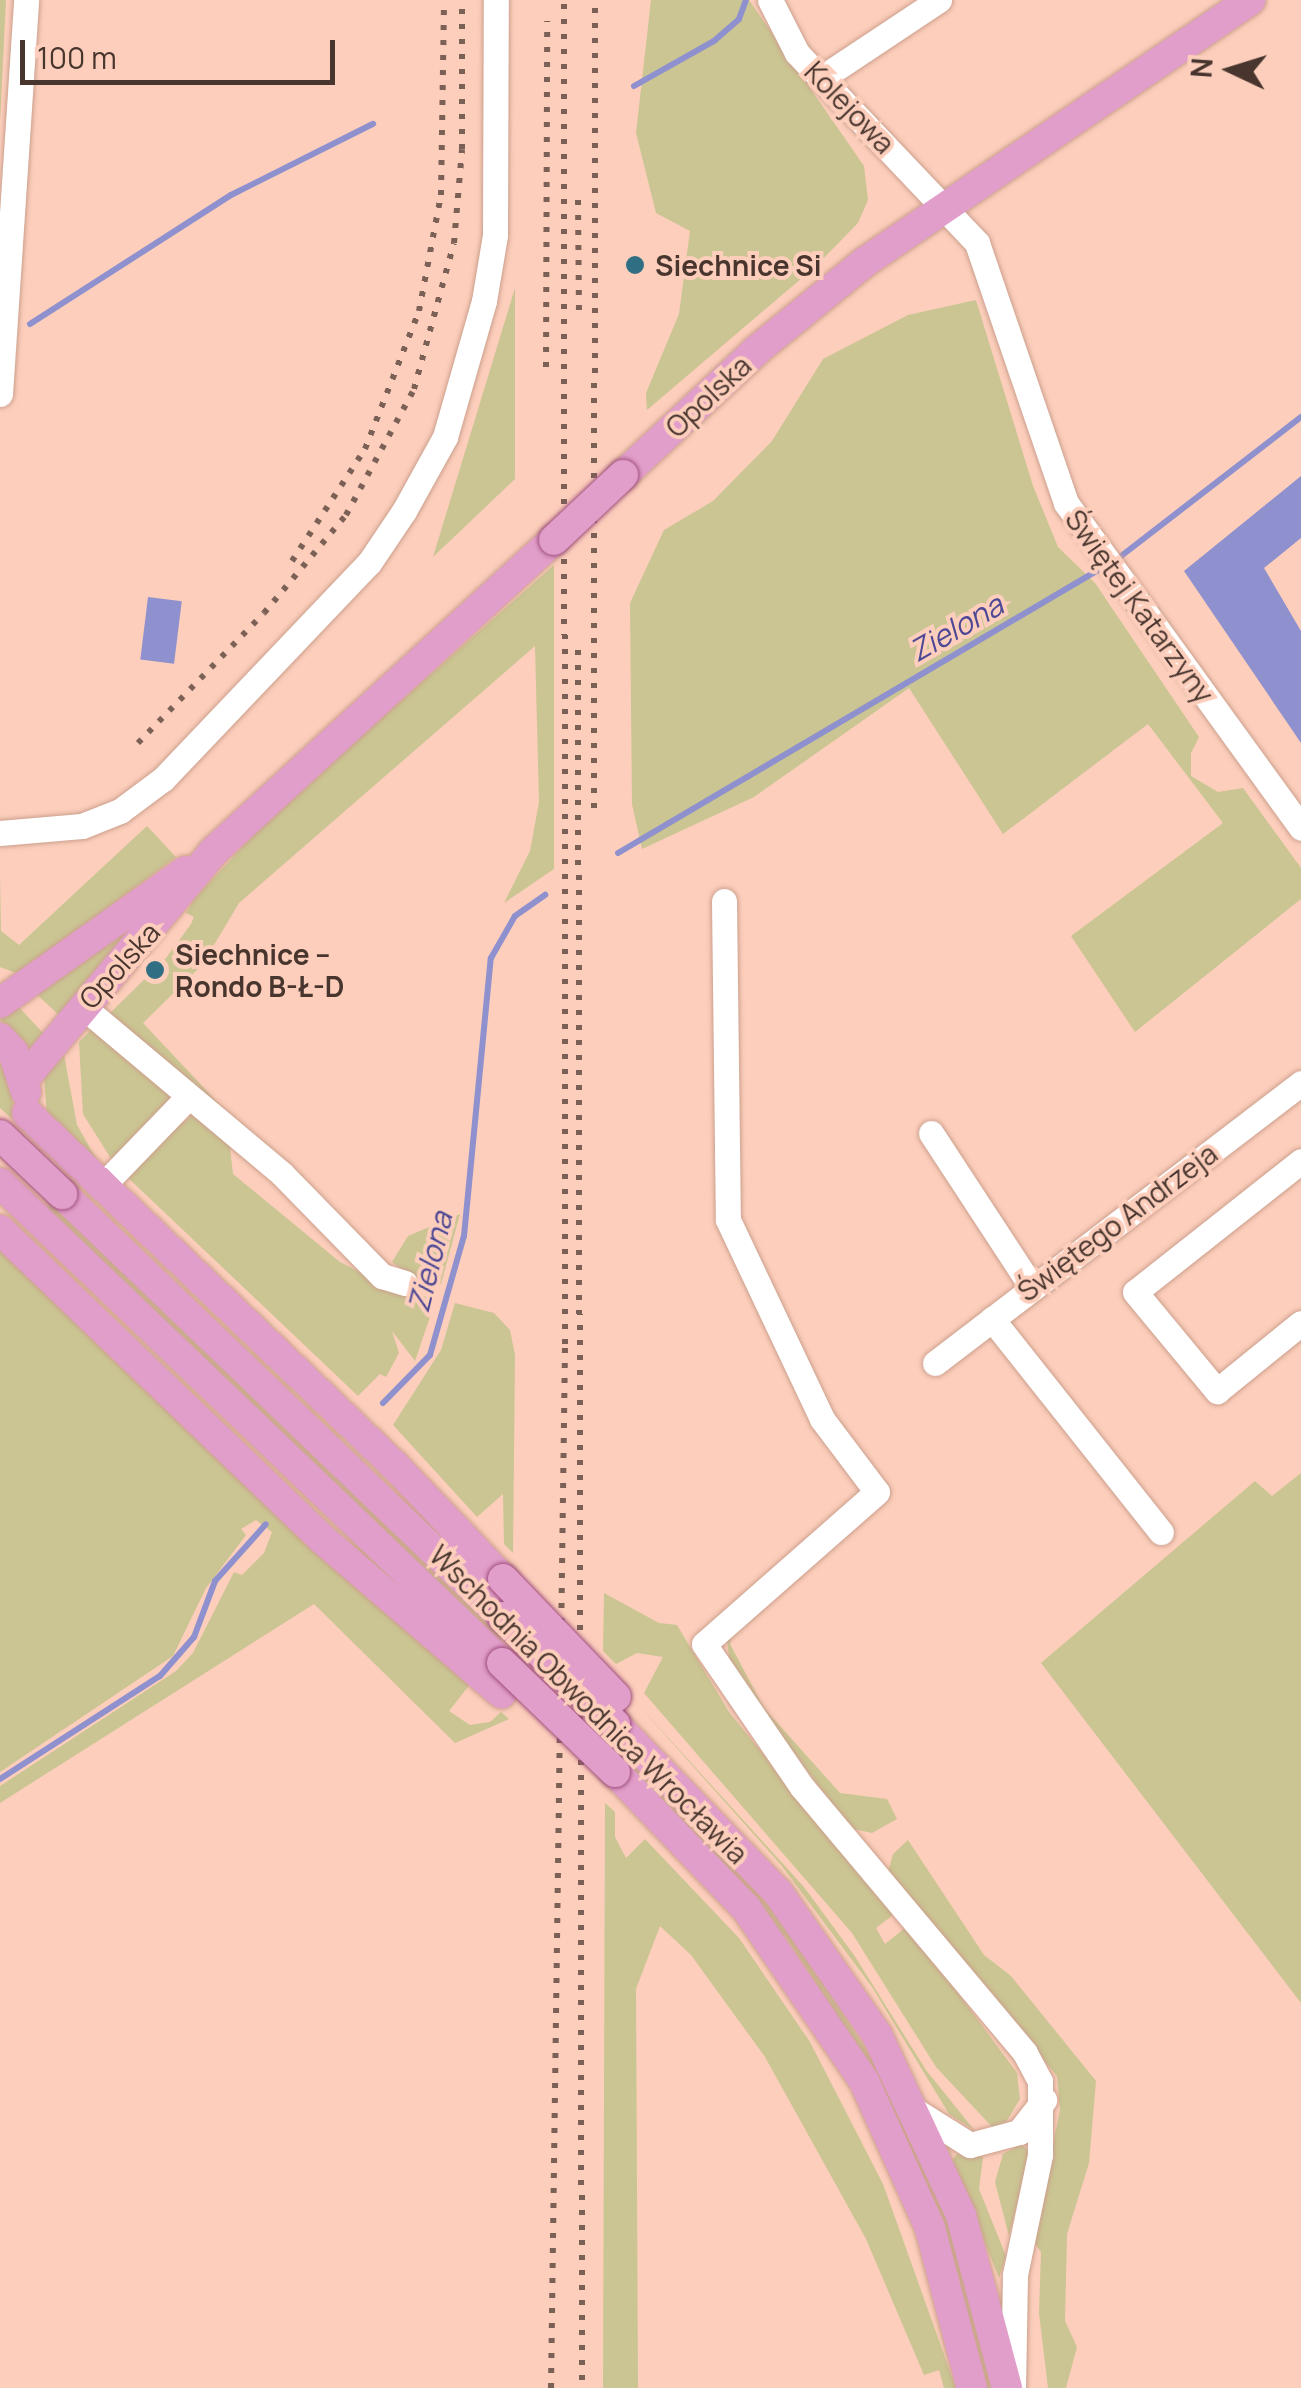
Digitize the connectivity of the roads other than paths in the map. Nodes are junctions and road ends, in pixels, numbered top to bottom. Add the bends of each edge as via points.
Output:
1 (26, 0) edge
2 (496, 0) edge
3 (770, 0) edge
4 (939, 0) edge
5 (1250, 0) edge
6 (820, 79) junction
7 (944, 203) junction
8 (0, 394) edge
9 (1301, 828) edge
10 (0, 832) edge
11 (213, 852) junction
12 (724, 901) dead end
13 (0, 1002) edge
14 (82, 1006) junction
15 (0, 1038) edge
16 (25, 1078) junction
17 (1301, 1084) edge
18 (188, 1097) junction
19 (27, 1113) junction
20 (932, 1133) dead end
21 (0, 1134) edge
22 (1301, 1161) edge
23 (0, 1167) edge
24 (0, 1183) edge
25 (102, 1185) junction
26 (0, 1230) edge
27 (405, 1283) dead end
28 (1031, 1286) junction
29 (992, 1319) junction
30 (1301, 1323) edge
31 (935, 1363) dead end
32 (1160, 1532) dead end
33 (502, 1678) junction
34 (616, 1710) junction
35 (1044, 2100) junction
36 (916, 2111) junction
37 (972, 2388) edge
38 (1010, 2388) edge

1 - 8 street
2 - 10 street via 495,235 484,301 445,437 404,511 369,564 163,779 120,811 82,826
3 - 6 street, Kolejowa via 780,29
4 - 6 street
5 - 7 main road, Opolska
6 - 7 street, Kolejowa
7 - 9 street, Świętej Katarzyny via 977,243 1056,481
7 - 11 main road, Opolska, bridge via 757,350
11 - 13 main road, Opolska
11 - 14 main road, Opolska
12 - 35 street via 728,1220 822,1418 876,1492 704,1644 802,1787 1025,2053
14 - 16 main road, Opolska
14 - 18 street
15 - 16 main road
16 - 19 main road
17 - 28 street, Świętego Andrzeja
18 - 25 street
18 - 27 street via 282,1174 370,1265
19 - 23 main road
19 - 25 main road
20 - 28 street
21 - 34 main road, Wschodnia Obwodnica Wrocławia, bridge via 503,1616
22 - 30 street via 1135,1292 1216,1391
24 - 33 main road, Wschodnia Obwodnica Wrocławia
25 - 34 main road, bridge via 504,1579
26 - 33 main road via 321,1538
28 - 29 street, Świętego Andrzeja
29 - 31 street, Świętego Andrzeja
29 - 32 street
33 - 37 main road, Wschodnia Obwodnica Wrocławia, bridge via 581,1738 746,1908 864,2081 930,2228
34 - 36 main road, Wschodnia Obwodnica Wrocławia via 816,1943
35 - 36 street via 1019,2132 970,2145
35 - 38 street via 1040,2155 1014,2275
36 - 38 main road, Wschodnia Obwodnica Wrocławia via 973,2252

